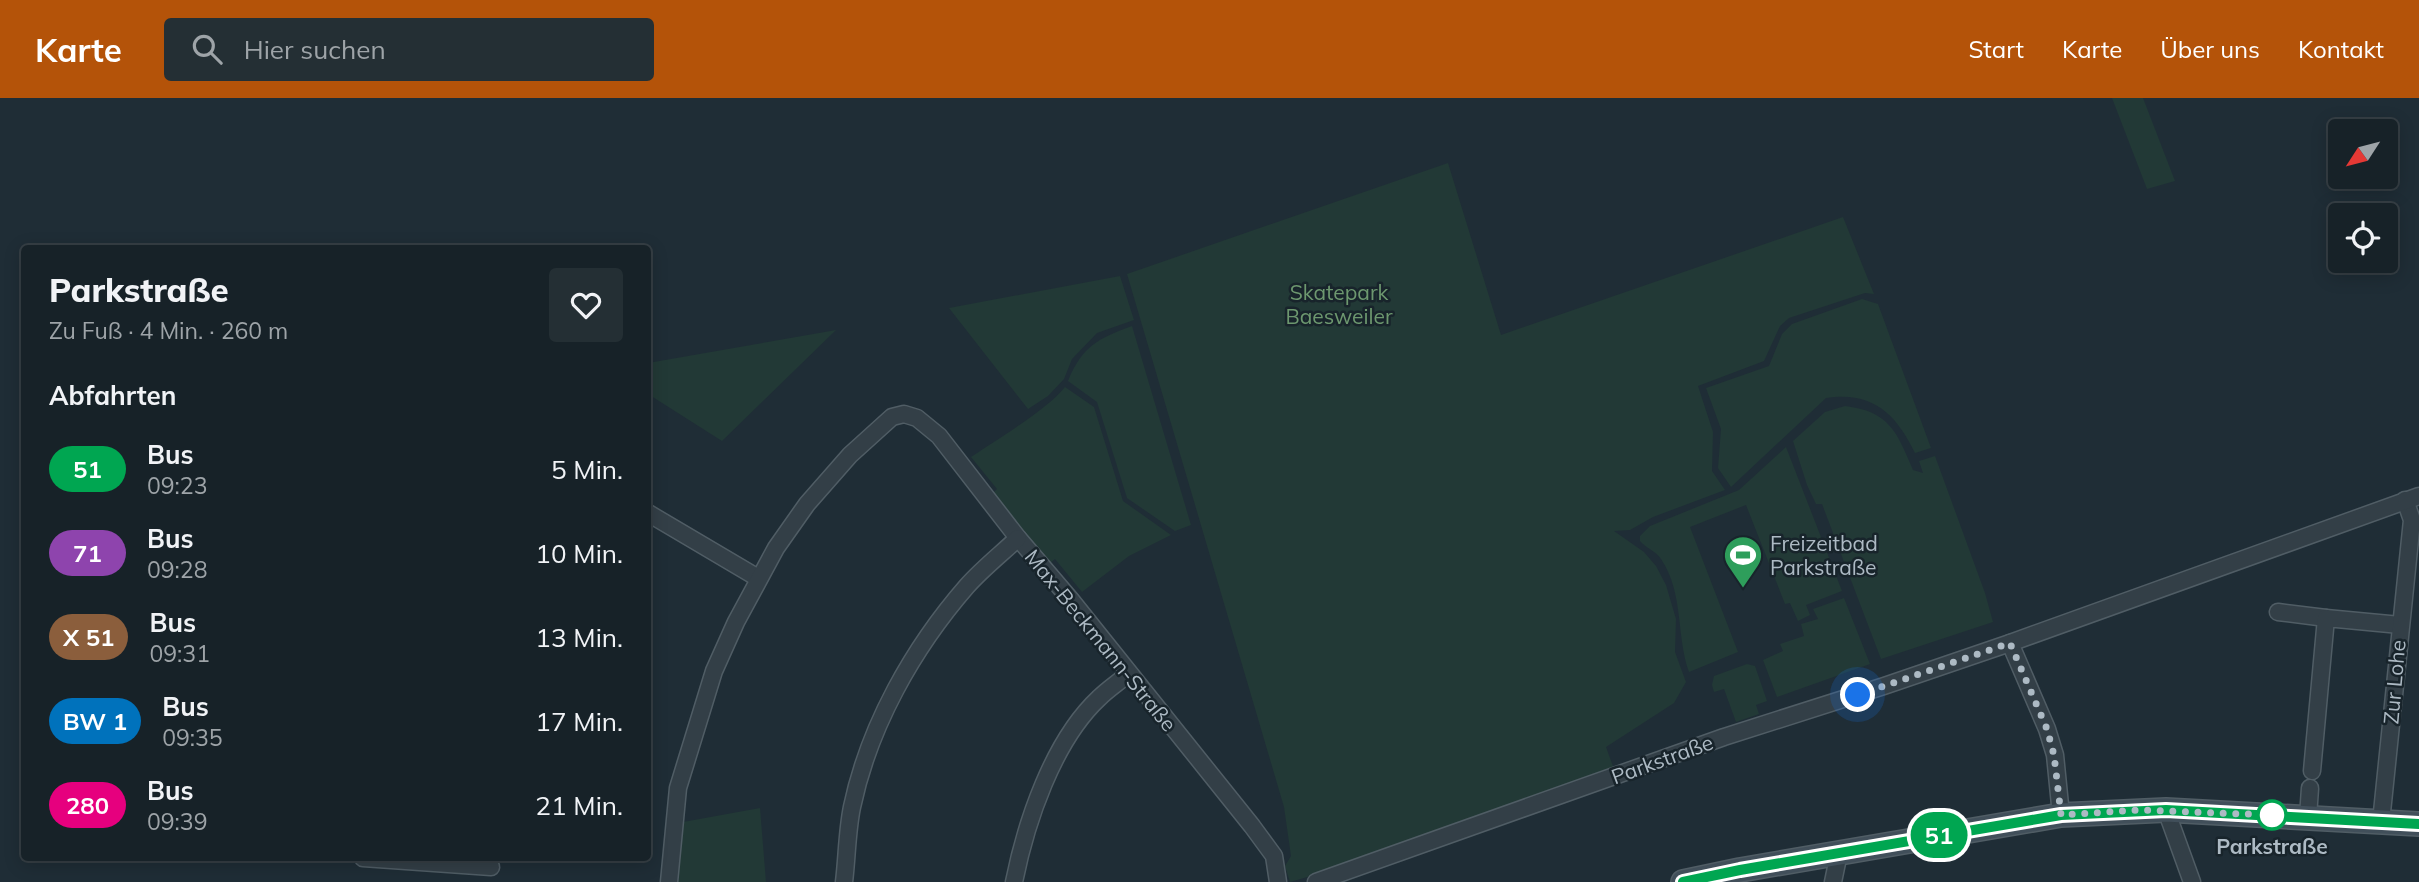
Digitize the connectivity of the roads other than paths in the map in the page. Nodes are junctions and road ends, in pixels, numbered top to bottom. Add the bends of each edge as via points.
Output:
1 (2412, 498) edge
2 (651, 515) edge
3 (1018, 538) junction
4 (758, 578) junction
5 (2278, 612) dead end
6 (2326, 618) junction
7 (2400, 625) junction
8 (2010, 643) junction
9 (1128, 674) junction
10 (2312, 771) dead end
11 (2310, 788) dead end
12 (2166, 810) junction
13 (2061, 815) junction
14 (2308, 817) junction
15 (2381, 822) junction
16 (2419, 824) edge
17 (1839, 853) junction
18 (398, 861) edge
19 (492, 869) edge
20 (669, 882) edge
21 (844, 882) edge
22 (1014, 882) edge
23 (1278, 882) edge
24 (1316, 882) edge
25 (1683, 882) edge
26 (1833, 882) edge
27 (2192, 882) edge

1 - 7 street, Zur Lohe
1 - 8 street, Parkstraße
2 - 4 street
3 - 4 street, Max-Beckmann-Straße via 939,436 917,418 904,414 892,417 850,455 807,504
3 - 9 street, Max-Beckmann-Straße
3 - 21 street via 968,585 921,645 889,704 852,808
4 - 20 street via 714,671 690,745 678,788
5 - 6 street
6 - 7 street
6 - 10 street
7 - 15 street, Zur Lohe
8 - 13 street via 2051,742
8 - 24 street, Parkstraße via 1724,737
9 - 22 street via 1079,721 1055,759 1022,841
9 - 23 street, Max-Beckmann-Straße via 1274,856
11 - 14 street
12 - 13 main road
12 - 14 main road
12 - 27 street
13 - 17 main road
14 - 15 main road
15 - 16 main road
17 - 25 main road
17 - 26 street
18 - 19 street

